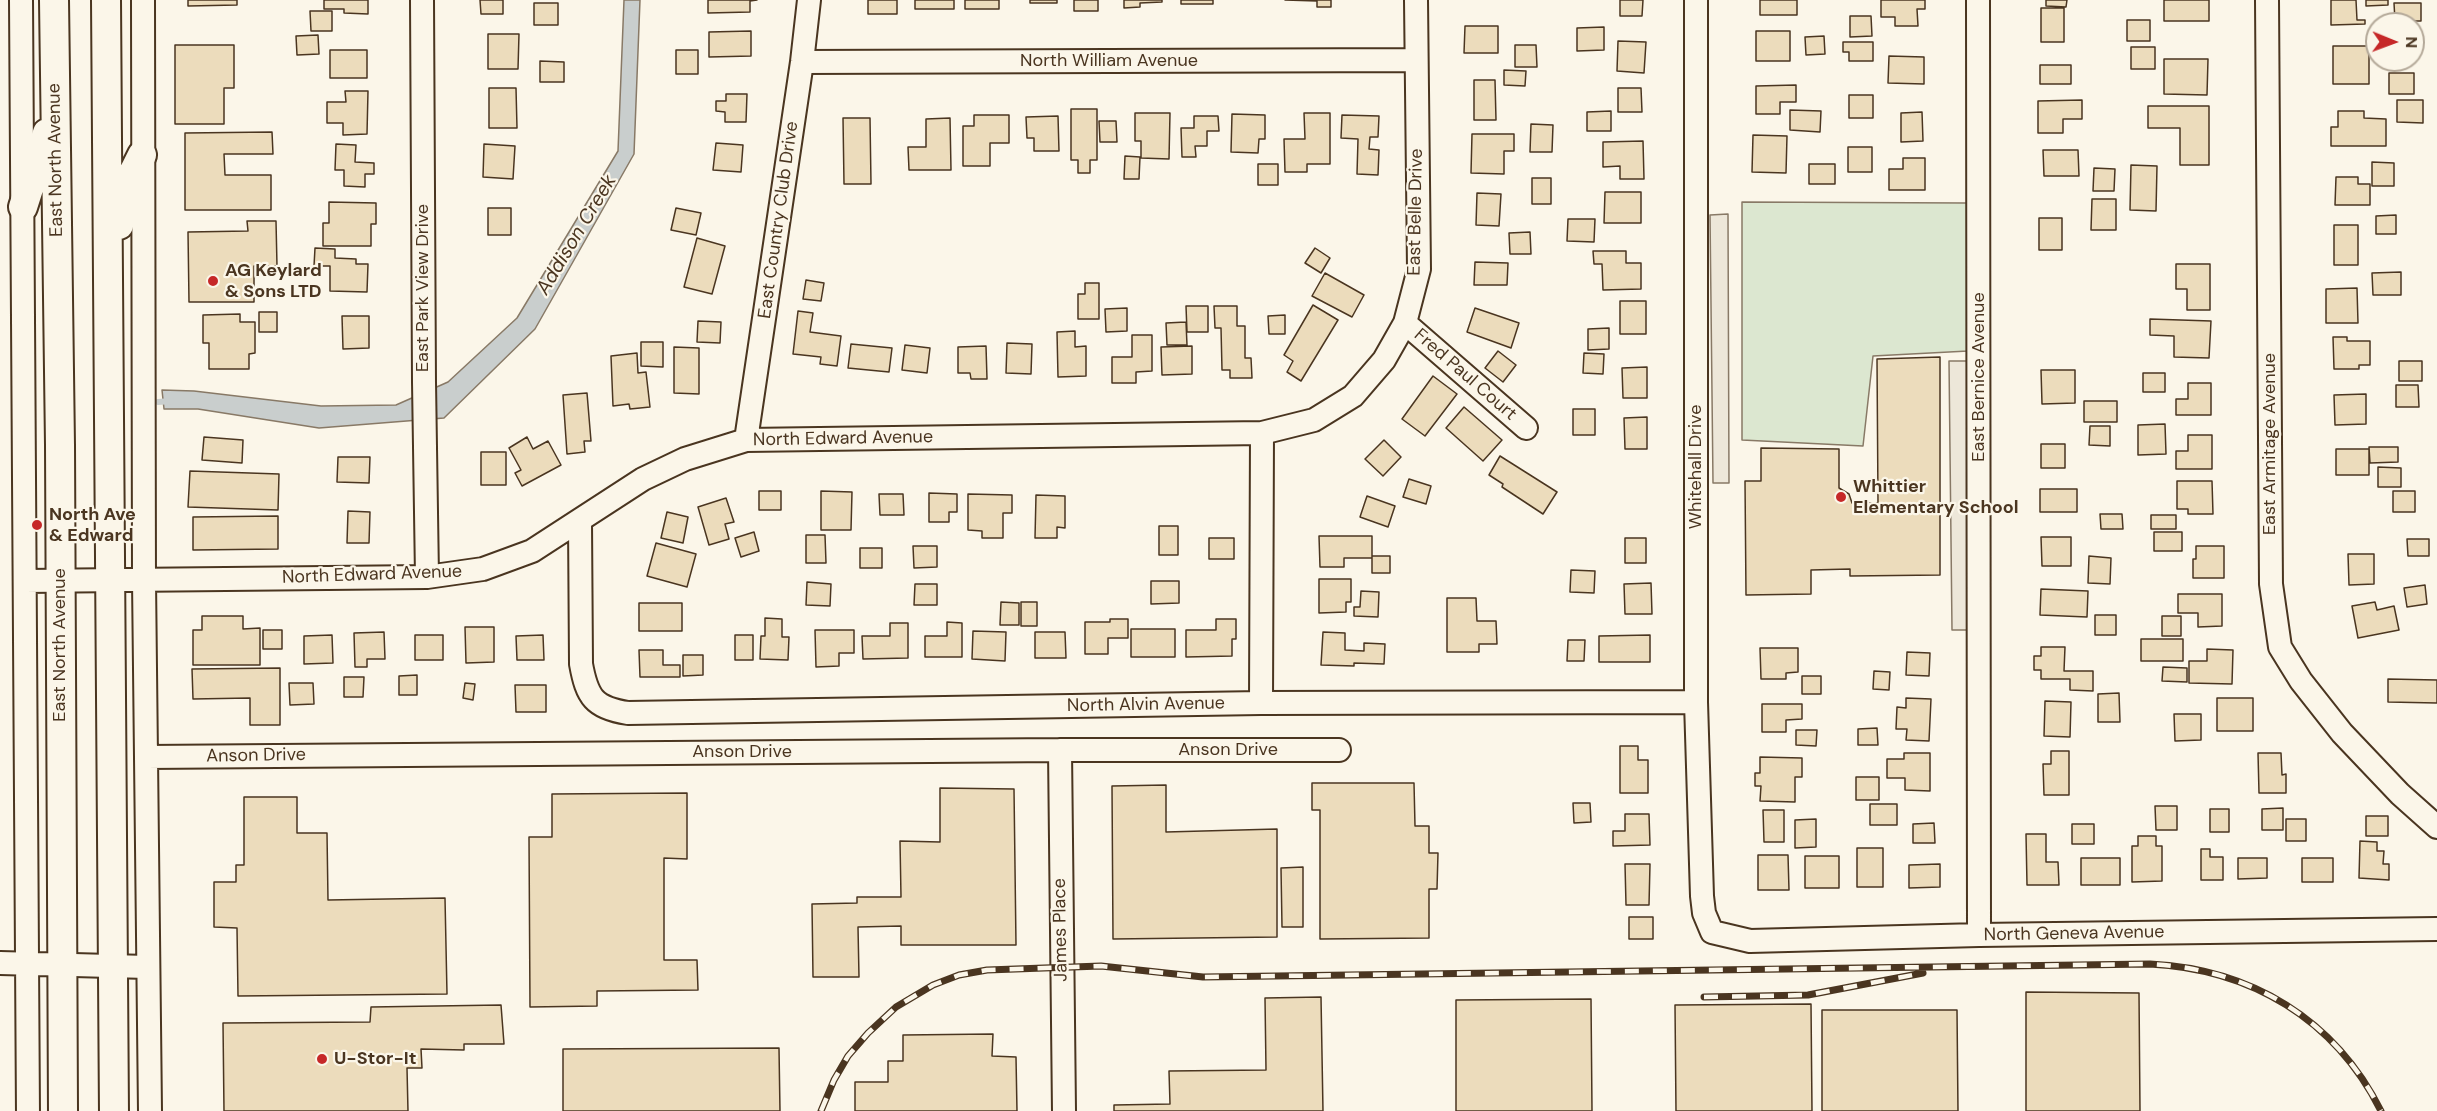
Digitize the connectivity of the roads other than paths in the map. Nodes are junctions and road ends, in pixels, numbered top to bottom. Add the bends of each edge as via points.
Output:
1 (21, 0) edge
2 (54, 0) edge
3 (106, 0) edge
4 (143, 0) edge
5 (422, 0) edge
6 (809, 0) edge
7 (1416, 0) edge
8 (1696, 0) edge
9 (1978, 0) edge
10 (2267, 0) edge
11 (1416, 60) junction
12 (802, 62) junction
13 (55, 105) junction
14 (142, 155) junction
15 (23, 207) junction
16 (109, 265) junction
17 (1405, 323) junction
18 (1526, 428) dead end
19 (1262, 433) junction
20 (746, 440) junction
21 (580, 522) junction
22 (427, 577) junction
23 (111, 580) junction
24 (144, 580) junction
25 (25, 581) junction
26 (59, 581) junction
27 (1696, 702) junction
28 (1261, 703) junction
29 (1060, 750) junction
30 (1339, 750) dead end
31 (146, 757) junction
32 (2437, 827) edge
33 (2437, 929) edge
34 (1712, 932) joint
35 (1979, 935) junction
36 (0, 963) edge
37 (27, 964) junction
38 (62, 965) junction
39 (113, 967) junction
40 (147, 968) junction
41 (28, 1111) edge
42 (63, 1111) edge
43 (114, 1111) edge
44 (150, 1111) edge
45 (1064, 1111) edge

1 - 15 street, East North Avenue
2 - 13 main road, East North Avenue
3 - 16 main road
4 - 14 street
5 - 22 street, East Park View Drive
6 - 12 street, East Country Club Drive
7 - 11 street, East Belle Drive
8 - 27 street, Whitehall Drive
9 - 35 street, East Bernice Avenue
10 - 32 street, East Armitage Avenue via 2271,584 2280,647 2342,733
11 - 12 street, North William Avenue
11 - 17 street, East Belle Drive via 1419,269
12 - 20 street, East Country Club Drive
13 - 15 main road
13 - 26 main road, East North Avenue
14 - 16 main road via 131,177
14 - 24 street
15 - 25 street, East North Avenue
16 - 23 main road
17 - 18 street, Fred Paul Court
17 - 19 street, East Belle Drive via 1384,360 1353,396 1314,420
19 - 20 street, North Edward Avenue
19 - 28 street
20 - 21 street, North Edward Avenue via 685,459 643,479
21 - 22 street, North Edward Avenue via 532,551 483,569
21 - 28 street, North Alvin Avenue via 581,664 585,687 597,704 611,711
22 - 24 street, North Edward Avenue
23 - 24 street, North Edward Avenue
23 - 26 street, North Edward Avenue
23 - 39 main road
24 - 31 street
25 - 26 street, North Edward Avenue
25 - 37 street, East North Avenue
26 - 38 main road, East North Avenue
27 - 28 street, North Alvin Avenue
27 - 34 street, Whitehall Drive via 1702,896
29 - 30 street, Anson Drive
29 - 31 street, Anson Drive
29 - 45 street, James Place
31 - 40 street
33 - 35 street, North Geneva Avenue
34 - 35 street, North Geneva Avenue via 1750,941
36 - 37 street
37 - 38 street
37 - 41 street, East North Avenue
38 - 39 street
38 - 42 main road, East North Avenue
39 - 40 street
39 - 43 main road
40 - 44 street

